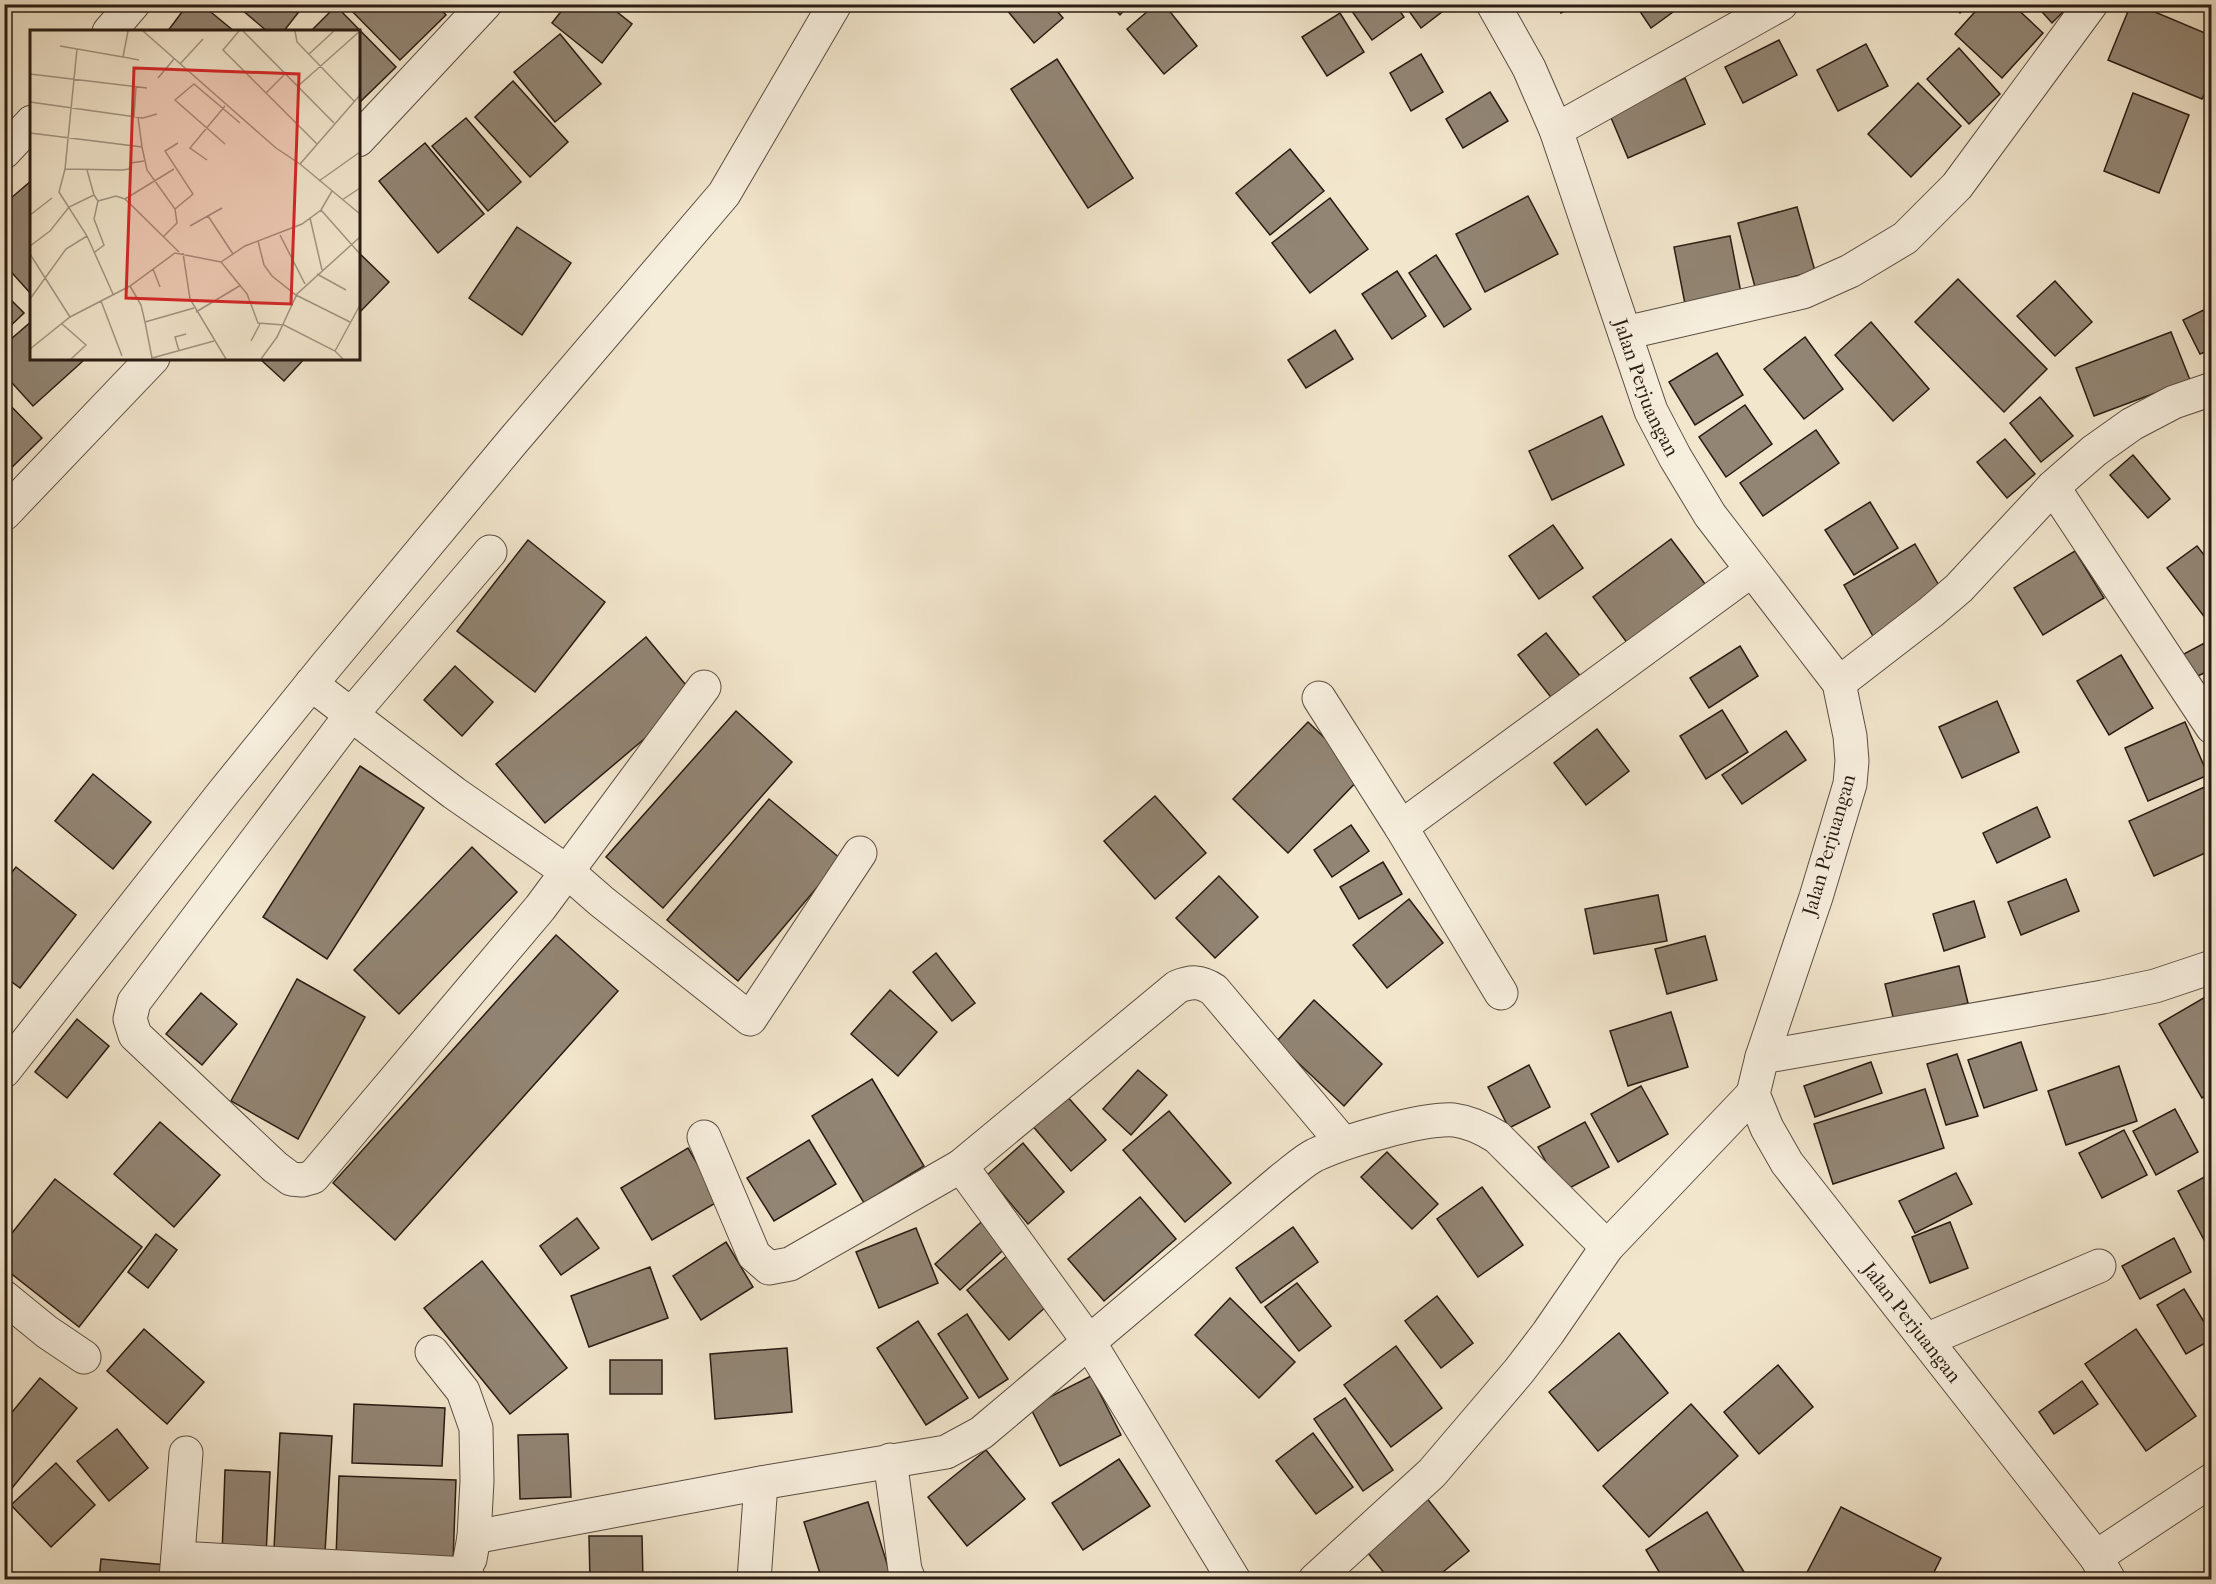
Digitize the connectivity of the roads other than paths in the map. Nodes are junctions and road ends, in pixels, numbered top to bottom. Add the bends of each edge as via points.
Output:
1 (485, 4) edge
2 (835, 4) edge
3 (1493, 4) edge
4 (1781, 4) edge
5 (2091, 4) edge
6 (1556, 130) junction
7 (360, 138) edge
8 (1625, 333) junction
9 (151, 360) edge
10 (2211, 389) edge
11 (2054, 487) junction
12 (4, 514) edge
13 (490, 552) dead end
14 (1752, 570) junction
15 (1839, 683) junction
16 (311, 684) junction
17 (704, 687) dead end
18 (1319, 698) dead end
19 (351, 715) junction
20 (2211, 727) edge
21 (1401, 827) junction
22 (860, 853) dead end
23 (569, 873) junction
24 (2211, 967) edge
25 (1501, 993) dead end
26 (1762, 1057) junction
27 (4, 1071) edge
28 (1753, 1095) junction
29 (704, 1137) dead end
30 (1343, 1143) junction
31 (961, 1166) junction
32 (1607, 1247) junction
33 (2099, 1266) dead end
34 (4, 1297) edge
35 (1926, 1340) junction
36 (1089, 1342) junction
37 (432, 1352) dead end
38 (84, 1357) dead end
39 (186, 1453) dead end
40 (890, 1460) junction
41 (2211, 1480) edge
42 (761, 1483) junction
43 (474, 1537) junction
44 (2102, 1568) edge
45 (177, 1569) edge
46 (467, 1577) edge
47 (754, 1580) edge
48 (909, 1580) edge
49 (1234, 1580) edge
50 (1315, 1580) edge

1 - 7 street
2 - 16 street via 724,194
3 - 6 street, Jalan Perjuangan via 1529,68
4 - 6 street
5 - 8 street via 1957,186 1905,238 1850,272 1803,292
6 - 8 street, Jalan Perjuangan
8 - 14 street, Jalan Perjuangan via 1651,411 1675,457 1710,515
9 - 12 street
10 - 11 street via 2174,402 2132,424
11 - 15 street via 1959,588
11 - 20 street
13 - 19 street
14 - 15 street, Jalan Perjuangan
14 - 21 street
15 - 26 street, Jalan Perjuangan via 1850,736 1850,784
16 - 19 street
16 - 27 street
17 - 23 street
18 - 21 street
19 - 23 street
19 - 23 street via 134,1002 130,1019 135,1035 254,1149 291,1179 313,1177
21 - 25 street
22 - 23 street via 750,1019
24 - 26 street via 2155,986 2103,997
26 - 28 street, Jalan Perjuangan
28 - 32 street
28 - 35 street, Jalan Perjuangan via 1787,1163
29 - 31 street via 754,1255 769,1268 790,1264
30 - 31 street via 1214,990 1197,982 1177,987
30 - 32 street via 1433,1120 1456,1120 1480,1127 1497,1137
30 - 36 street via 1312,1156 1281,1180
31 - 36 street
32 - 50 street via 1537,1348 1432,1473
33 - 35 street
34 - 38 street
35 - 44 street, Jalan Perjuangan
36 - 40 street via 981,1433 946,1452
36 - 49 street
37 - 43 street via 463,1391 476,1428
39 - 45 street
40 - 42 street
40 - 48 street
41 - 44 street
42 - 43 street
42 - 47 street
43 - 46 street
45 - 46 street

